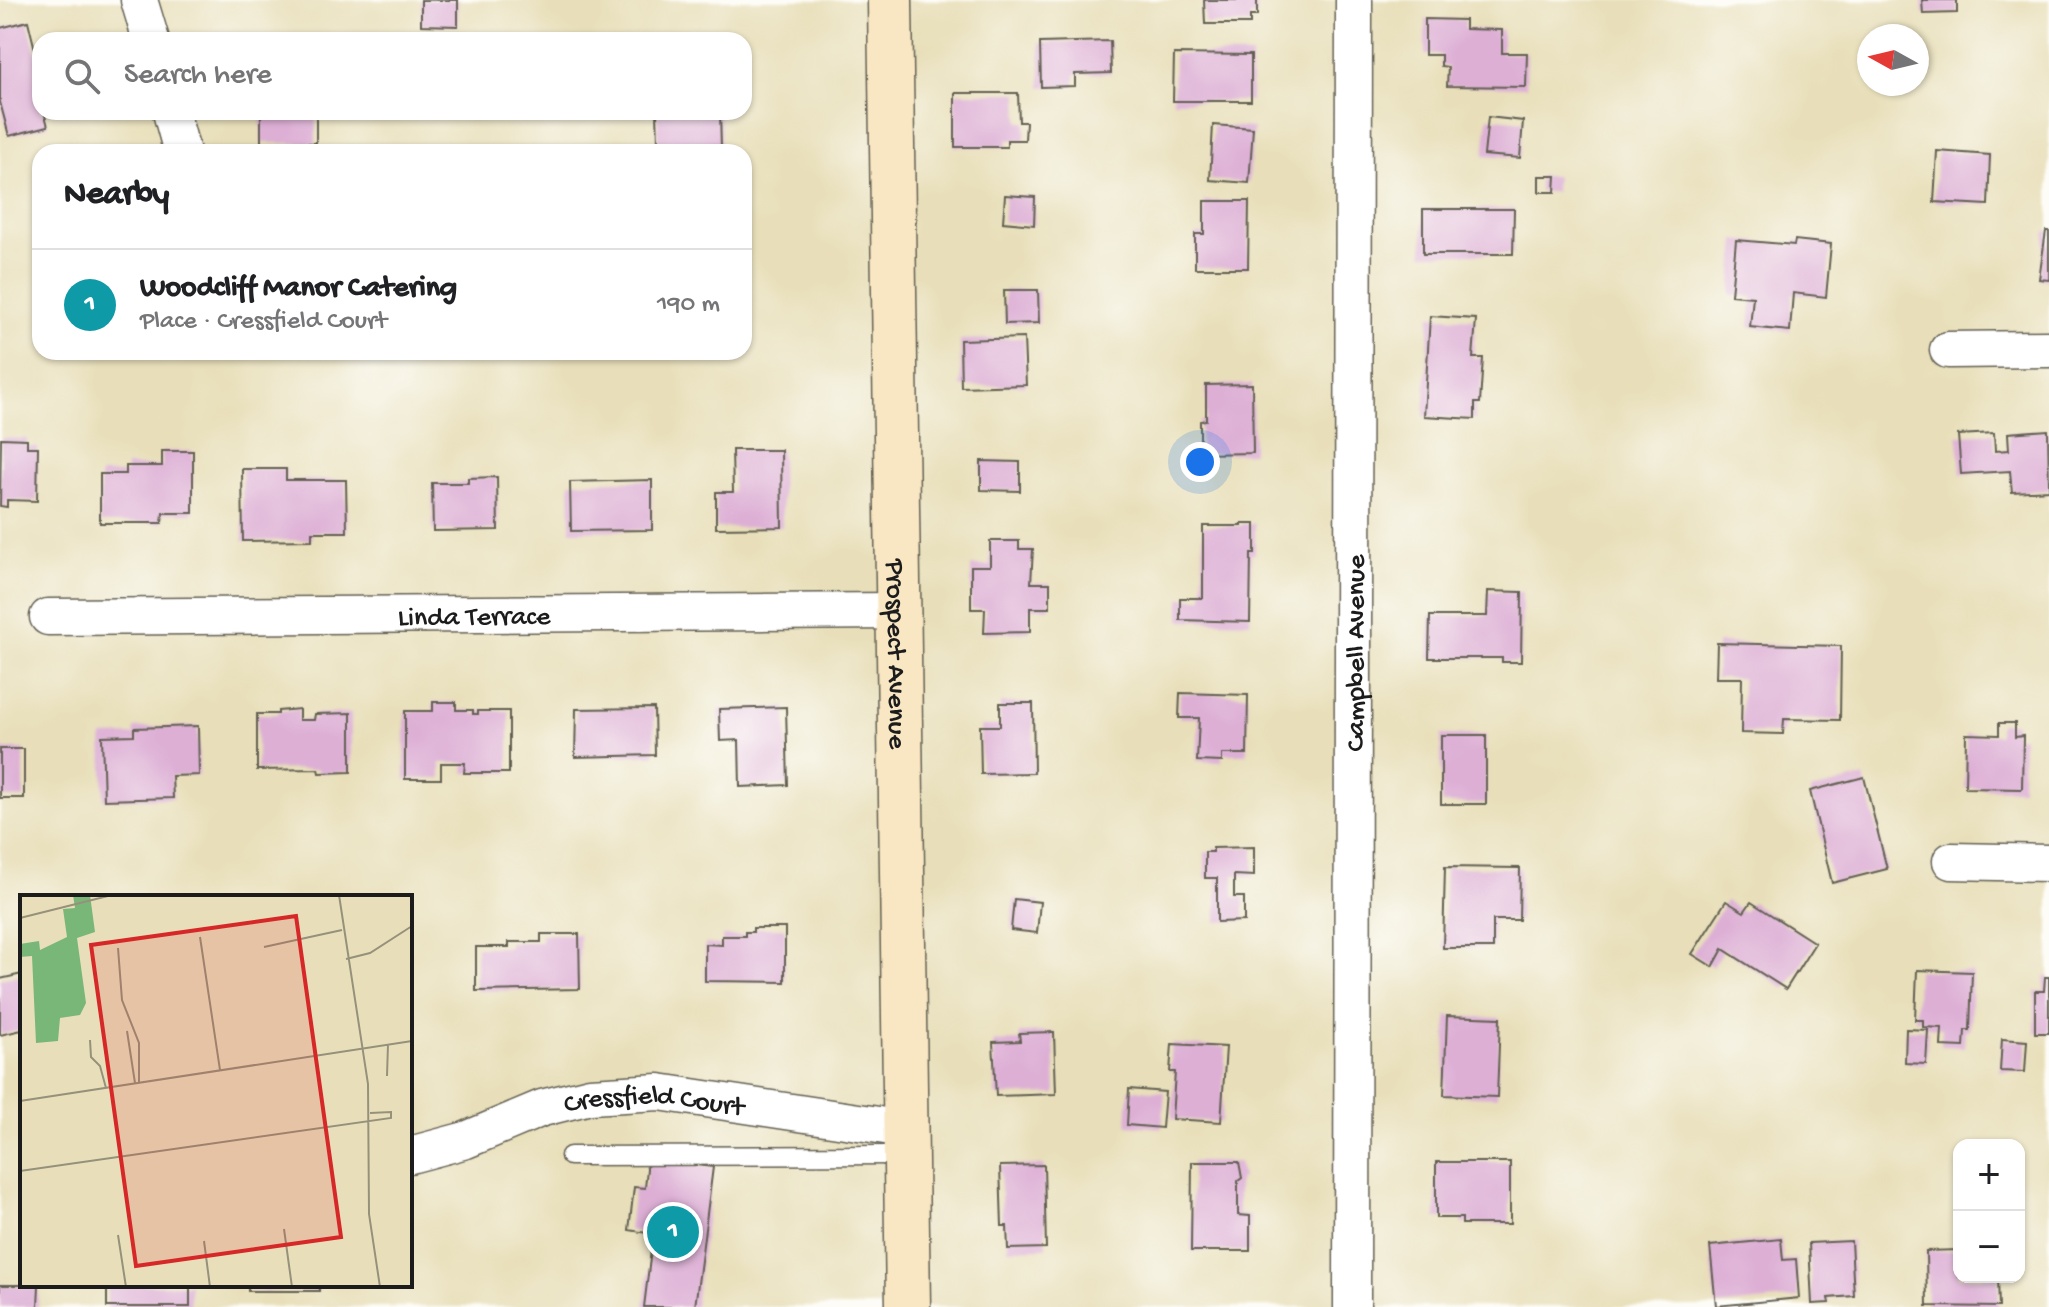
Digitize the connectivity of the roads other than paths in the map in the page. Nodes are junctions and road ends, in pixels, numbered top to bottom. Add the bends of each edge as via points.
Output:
1 (139, 0) edge
2 (890, 0) edge
3 (1354, 0) edge
4 (149, 32) edge
5 (173, 120) edge
6 (180, 144) edge
7 (2049, 349) edge
8 (1948, 350) dead end
9 (898, 611) junction
10 (48, 617) dead end
11 (1951, 861) dead end
12 (2049, 863) edge
13 (906, 1142) junction
14 (412, 1154) edge
15 (570, 1156) dead end
16 (908, 1307) edge
17 (1352, 1307) edge

1 - 4 street
2 - 9 main road, Prospect Avenue
3 - 17 street, Campbell Avenue
5 - 6 street
7 - 8 street
9 - 10 street, Linda Terrace
9 - 13 main road, Prospect Avenue
11 - 12 street
13 - 14 street, Cressfield Court via 659,1092 590,1096 542,1108 466,1140
13 - 15 lane
13 - 16 main road, Prospect Avenue

